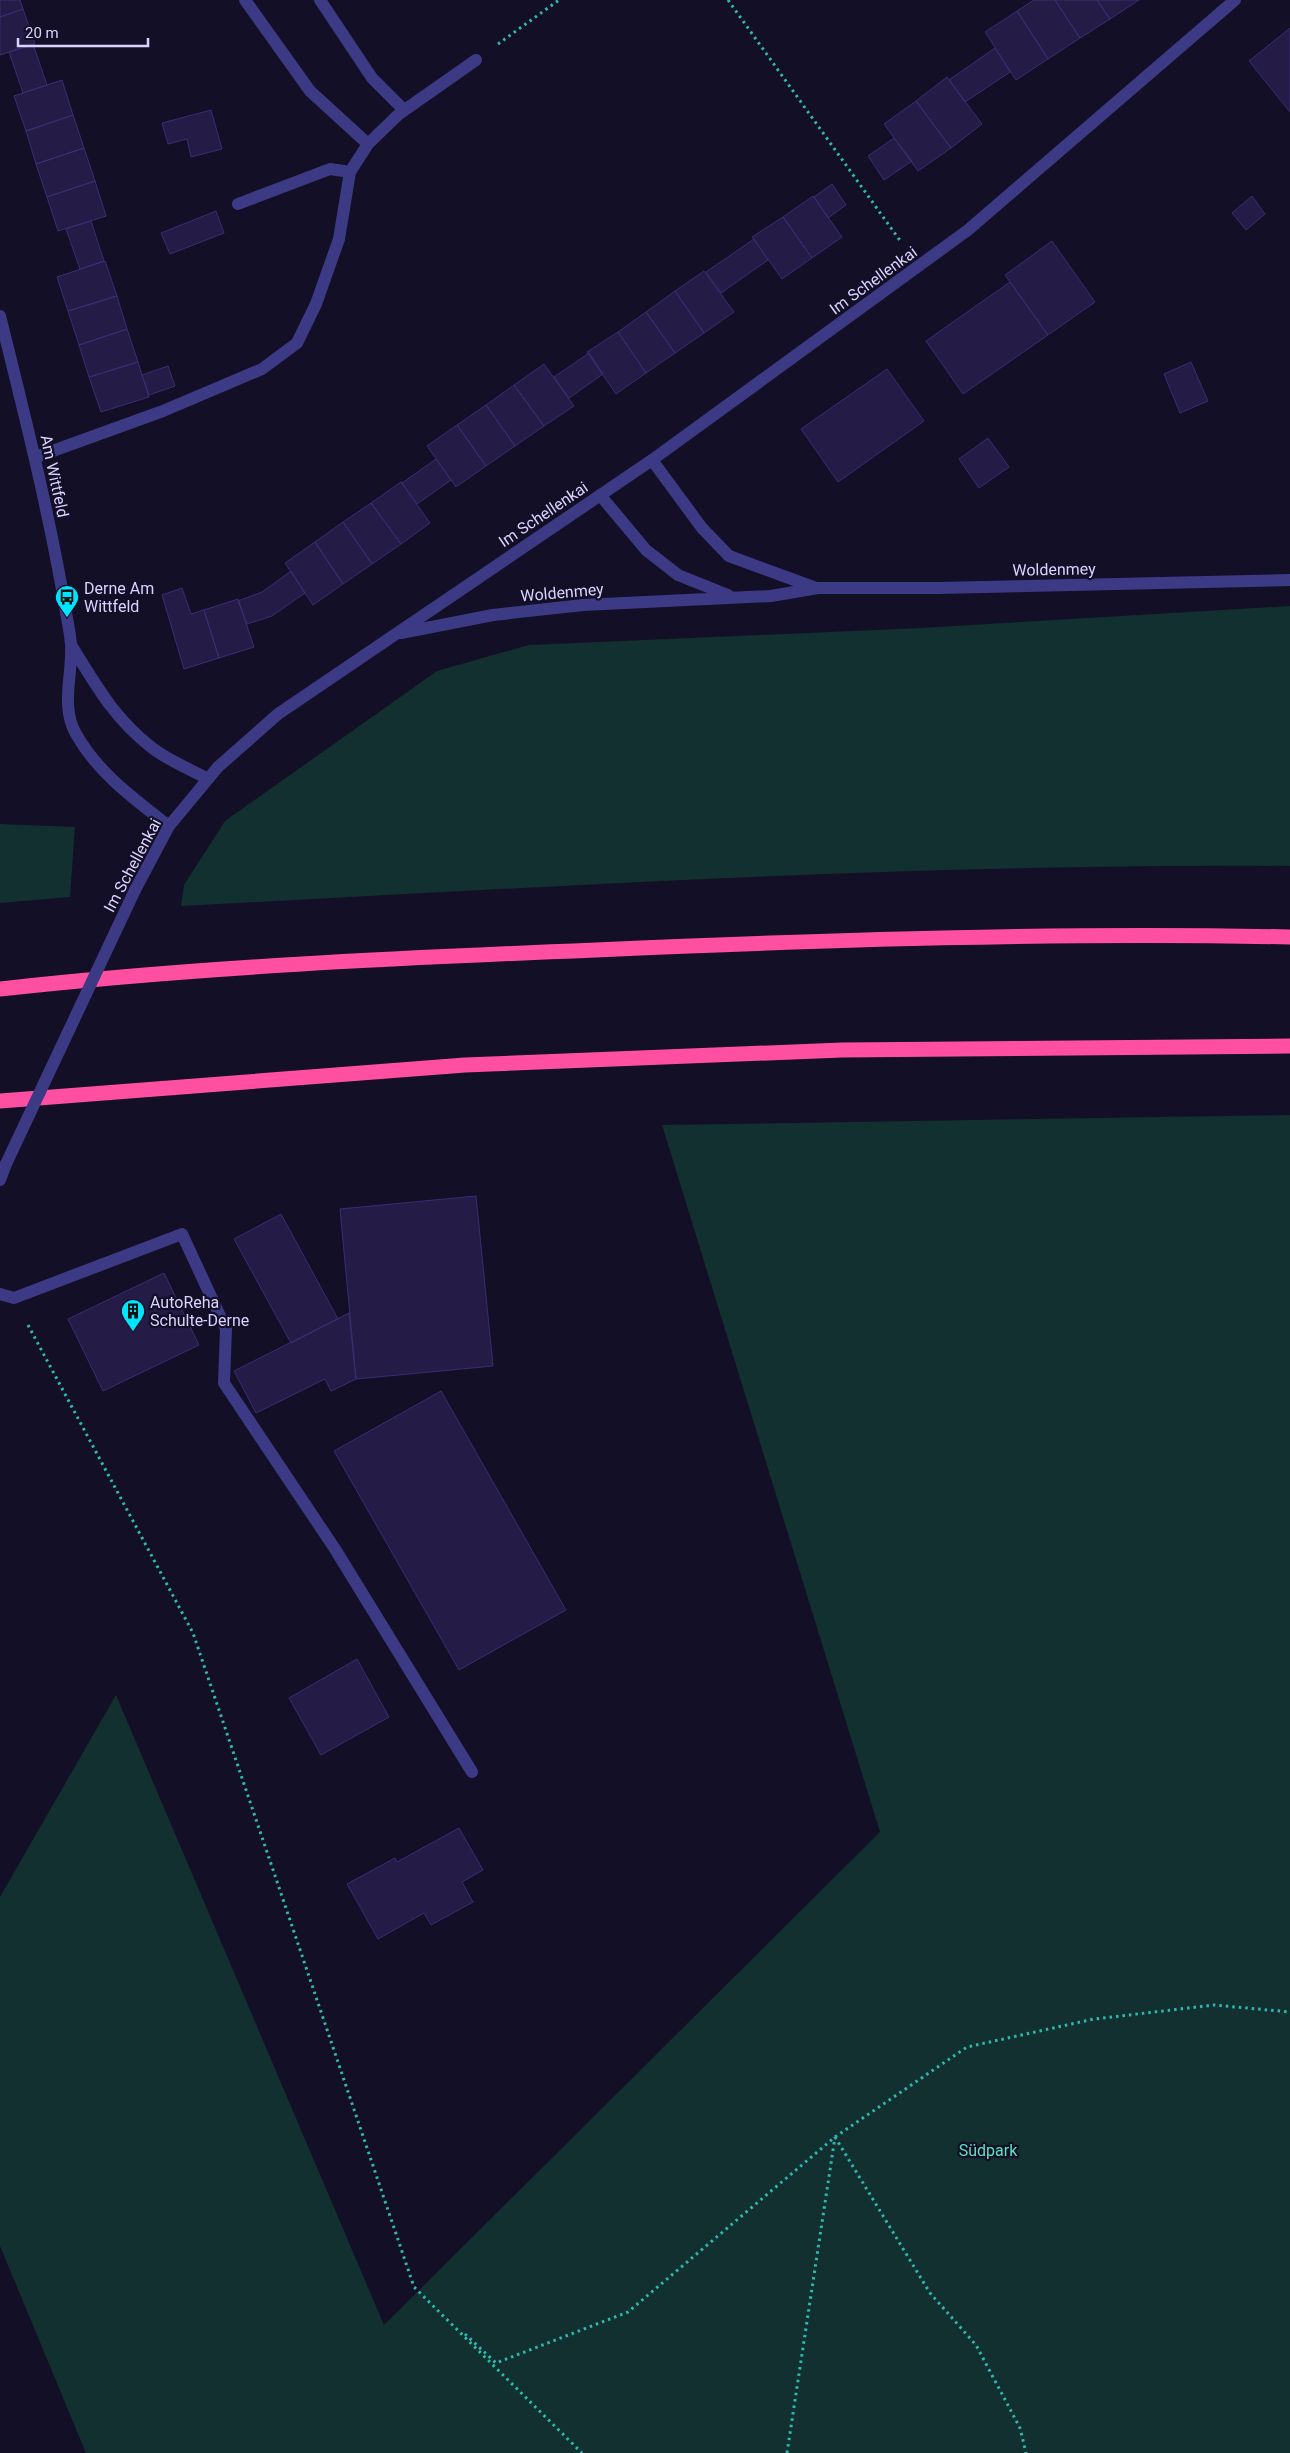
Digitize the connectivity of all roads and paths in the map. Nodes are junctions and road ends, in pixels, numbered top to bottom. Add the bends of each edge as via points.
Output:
1 (245, 0) edge
2 (320, 0) edge
3 (559, 0) edge
4 (728, 0) edge
5 (1235, 0) edge
6 (476, 60) joint
7 (404, 110) junction
8 (368, 144) junction
9 (350, 172) junction
10 (238, 204) dead end
11 (918, 267) junction
12 (0, 316) edge
13 (36, 457) junction
14 (652, 460) junction
15 (600, 495) junction
16 (1290, 580) edge
17 (818, 588) junction
18 (733, 597) junction
19 (395, 634) junction
20 (71, 645) junction
21 (208, 779) junction
22 (169, 826) junction
23 (1290, 937) edge
24 (0, 989) edge
25 (1290, 1046) edge
26 (0, 1101) edge
27 (0, 1180) edge
28 (0, 1294) edge
29 (14, 1298) junction
30 (472, 1772) dead end
31 (1290, 2012) edge
32 (835, 2137) junction
33 (414, 2287) junction
34 (582, 2453) edge
35 (786, 2453) edge
36 (1026, 2453) edge

1 - 8 street via 310,91
2 - 7 street via 372,78
3 - 6 path
4 - 11 path
5 - 11 street, Im Schellenkai via 968,230
6 - 7 street
7 - 8 street
8 - 9 street
9 - 10 street via 330,168
9 - 13 street via 339,239 316,304 296,343 262,369 163,411
11 - 14 street, Im Schellenkai
12 - 13 street, Am Wittfeld
13 - 20 street, Am Wittfeld
14 - 15 street, Im Schellenkai
14 - 17 street, Woldenmey via 702,528 729,556
15 - 18 street, Woldenmey via 646,550 678,575
15 - 19 street, Im Schellenkai
16 - 17 street, Woldenmey
17 - 18 street, Woldenmey via 770,596
18 - 19 street, Woldenmey via 565,607 493,615
19 - 21 street, Im Schellenkai via 278,714
20 - 21 street, Am Wittfeld via 102,698 117,716 152,748
20 - 22 street, Am Wittfeld via 68,704 76,733 116,786
21 - 22 street, Im Schellenkai
22 - 27 street, Im Schellenkai, bridge via 135,890
23 - 24 highway via 815,940 159,974
25 - 26 highway via 842,1050 465,1065
28 - 29 street
29 - 30 street via 182,1234 226,1329 224,1383 335,1549
29 - 33 path via 193,1633
31 - 32 path via 1214,2005 1094,2019 967,2047
32 - 33 path via 628,2312 496,2363
32 - 35 path
32 - 36 path via 930,2293 976,2345 1020,2428
33 - 34 path

